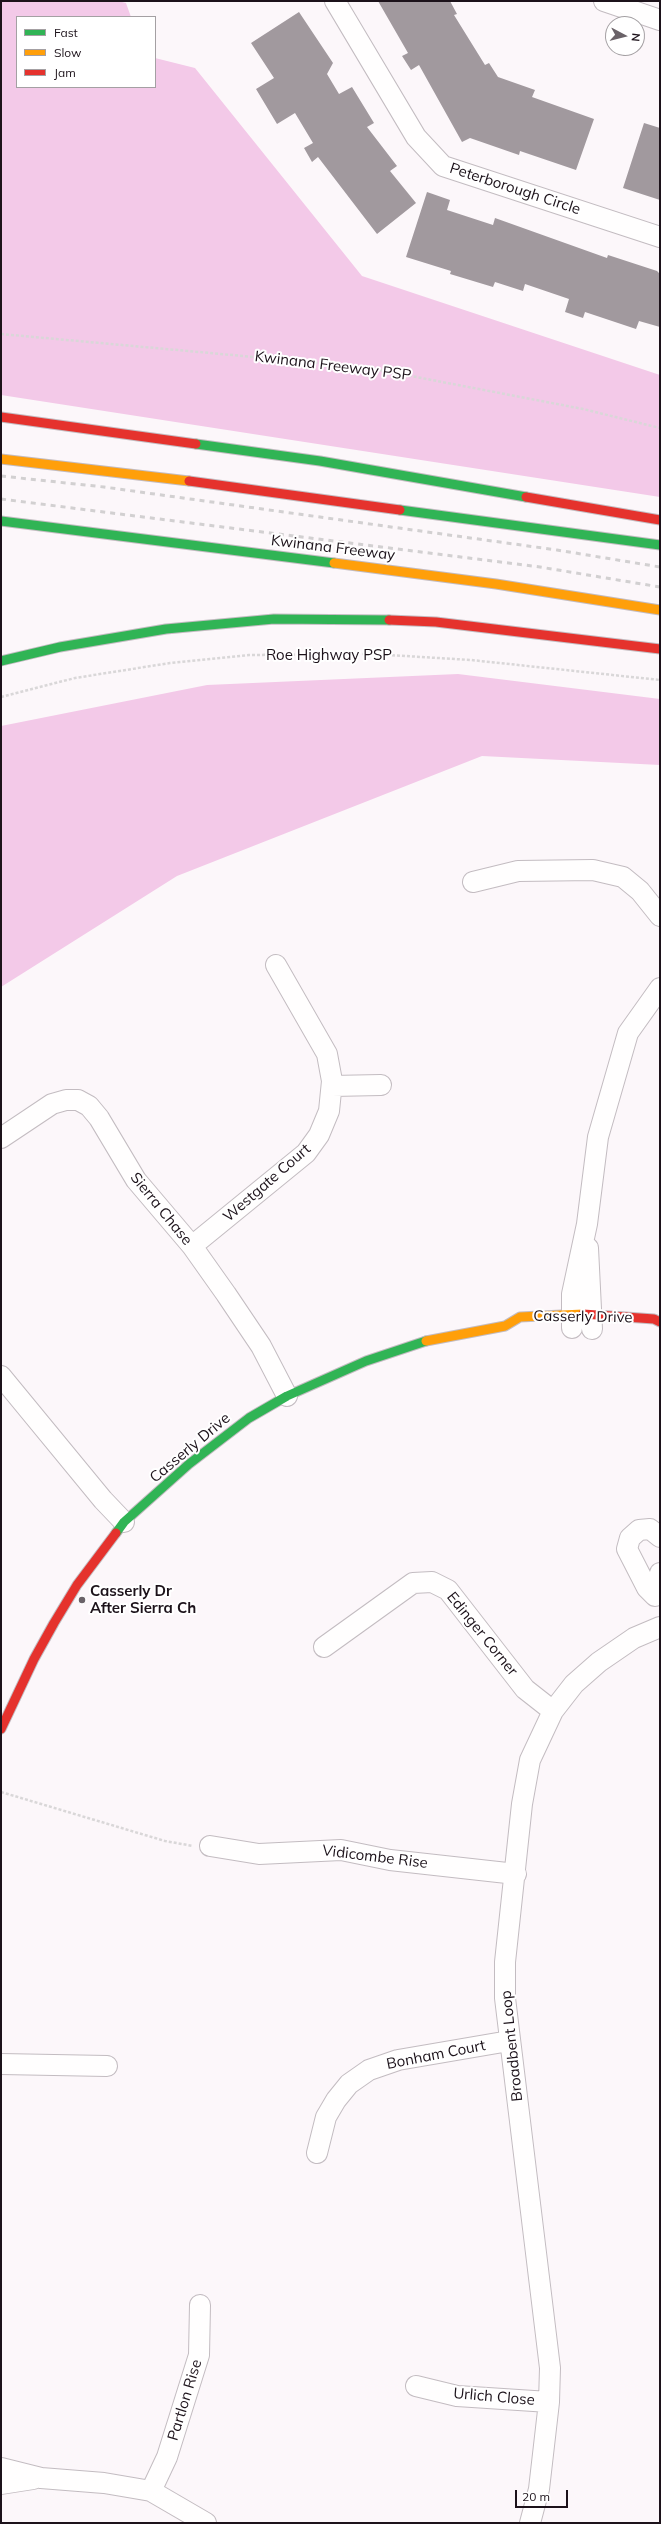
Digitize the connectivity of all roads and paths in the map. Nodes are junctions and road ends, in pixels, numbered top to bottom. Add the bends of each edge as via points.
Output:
1 (335, 1) edge
2 (604, 1) edge
3 (660, 20) edge
4 (660, 238) edge
5 (1, 334) edge
6 (1, 417) edge
7 (660, 428) edge
8 (1, 458) edge
9 (660, 520) edge
10 (1, 521) edge
11 (660, 545) edge
12 (660, 610) edge
13 (660, 649) edge
14 (1, 661) edge
15 (660, 680) edge
16 (1, 697) edge
17 (473, 882) dead end
18 (660, 916) edge
19 (276, 965) dead end
20 (660, 988) edge
21 (381, 1085) dead end
22 (332, 1086) junction
23 (1, 1138) edge
24 (587, 1224) junction
25 (192, 1246) junction
26 (660, 1322) edge
27 (569, 1324) junction
28 (595, 1324) junction
29 (505, 1326) junction
30 (519, 1328) dead end
31 (1, 1376) edge
32 (288, 1396) junction
33 (124, 1522) junction
34 (660, 1537) edge
35 (660, 1573) edge
36 (655, 1596) junction
37 (660, 1617) edge
38 (660, 1627) edge
39 (324, 1647) dead end
40 (553, 1711) junction
41 (1, 1729) edge
42 (1, 1792) edge
43 (210, 1846) joint
44 (516, 1874) junction
45 (509, 2041) junction
46 (1, 2064) edge
47 (107, 2066) dead end
48 (316, 2153) dead end
49 (200, 2305) dead end
50 (416, 2386) dead end
51 (549, 2402) junction
52 (1, 2468) edge
53 (41, 2478) junction
54 (1, 2484) edge
55 (151, 2491) junction
56 (206, 2523) edge
57 (530, 2523) edge

1 - 4 street, Peterborough Circle via 416,137 443,166
2 - 3 street
5 - 7 path, Kwinana Freeway PSP via 364,367 583,409
6 - 9 main road via 320,461
8 - 11 main road
10 - 12 main road, Kwinana Freeway via 496,584
13 - 14 main road via 459,624 328,618 274,619 166,629 60,647
15 - 16 path, Roe Highway PSP via 471,660 372,654 249,655 170,663 75,678
17 - 18 street via 518,871 593,870 623,877 640,891
19 - 22 street, Westgate Court via 327,1054
20 - 24 street via 648,1001 628,1033 598,1137
21 - 22 street
22 - 25 street, Westgate Court via 329,1111 319,1135 306,1153
23 - 25 street, Sierra Chase via 52,1104 78,1100 89,1106 99,1118 136,1180
24 - 27 street via 572,1294
24 - 28 street
25 - 32 street, Sierra Chase via 261,1346
26 - 28 main road, Casserly Drive via 654,1319
27 - 28 main road, Casserly Drive
27 - 28 main road, Casserly Drive
27 - 29 main road, Casserly Drive via 520,1317
29 - 30 main road, Casserly Drive
29 - 32 main road, Casserly Drive via 430,1340 398,1349 331,1375
31 - 33 street
32 - 33 main road, Casserly Drive via 249,1418 189,1464
33 - 41 main road, Casserly Drive via 77,1585 54,1623
34 - 36 street via 650,1529 639,1530 628,1543 629,1555 647,1588
35 - 36 street
36 - 37 street
38 - 40 street, Broadbent Loop via 634,1638 599,1662 574,1684
39 - 40 street, Edinger Corner via 413,1583 432,1582 448,1590 526,1689
40 - 44 street, Broadbent Loop via 530,1760 522,1804
42 - 43 path via 187,1847
43 - 44 street, Vidicombe Rise via 259,1854 341,1850 390,1860
44 - 45 street, Broadbent Loop via 505,1962
45 - 48 street, Bonham Court via 398,2060 369,2070 349,2084 336,2100 326,2117
45 - 51 street, Broadbent Loop via 550,2368
46 - 47 street
49 - 55 street, Partlon Rise via 199,2354 167,2457
50 - 51 street, Urlich Close via 457,2396
51 - 57 street, Broadbent Loop via 539,2489
52 - 53 street
53 - 54 street
53 - 55 street via 104,2483
55 - 56 street

